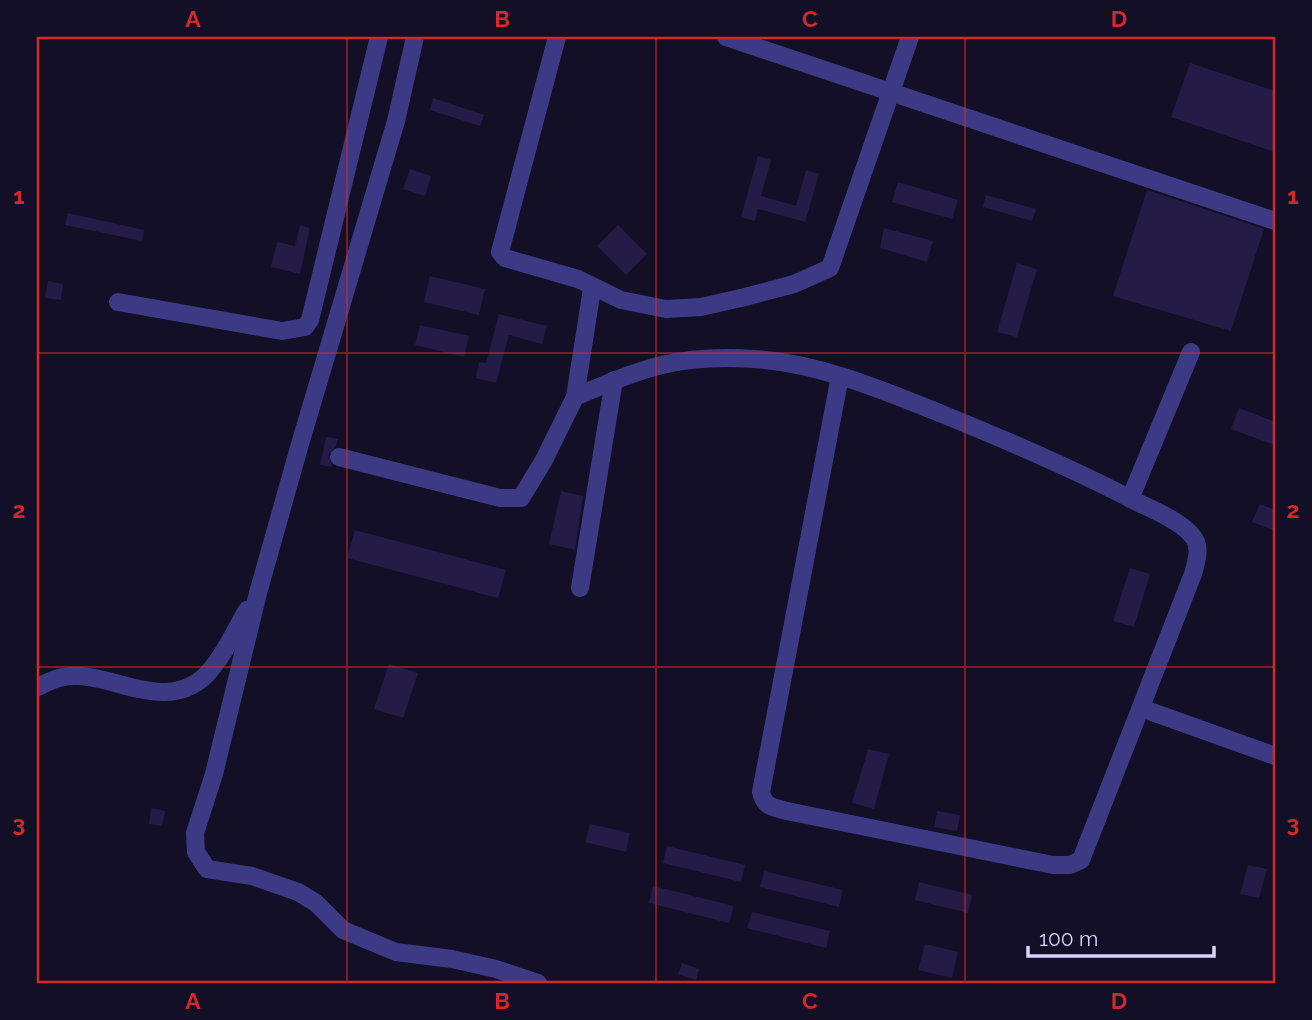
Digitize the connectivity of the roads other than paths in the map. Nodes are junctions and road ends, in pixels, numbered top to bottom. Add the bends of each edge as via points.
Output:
1 (379, 37) edge
2 (415, 37) edge
3 (557, 37) edge
4 (726, 37) edge
5 (910, 37) edge
6 (892, 91) junction
7 (1275, 221) edge
8 (592, 289) junction
9 (118, 302) dead end
10 (1191, 352) dead end
11 (840, 376) junction
12 (614, 380) junction
13 (575, 397) junction
14 (339, 457) dead end
15 (1130, 499) junction
16 (580, 588) dead end
17 (258, 593) junction
18 (37, 689) edge
19 (1141, 708) junction
20 (1275, 756) edge
21 (538, 983) edge

1 - 9 street via 305,327 282,331
2 - 17 street via 396,121
3 - 8 street via 499,249 505,258 578,279
4 - 6 street
5 - 6 street
6 - 7 street
6 - 8 street via 835,262 823,273 793,285 701,307 645,307
8 - 13 street
10 - 15 street
11 - 12 street via 788,363 701,358 657,364
11 - 15 street via 976,428
11 - 19 street via 761,792 763,801 787,811 1070,865 1086,852
12 - 13 street
12 - 16 street
13 - 14 street via 530,486 516,500
15 - 19 street via 1194,538 1198,552
17 - 18 street via 229,645 193,684 150,692 65,676
17 - 21 street via 195,833 202,864 218,873 252,876 298,892 343,930 378,946 496,969
19 - 20 street

